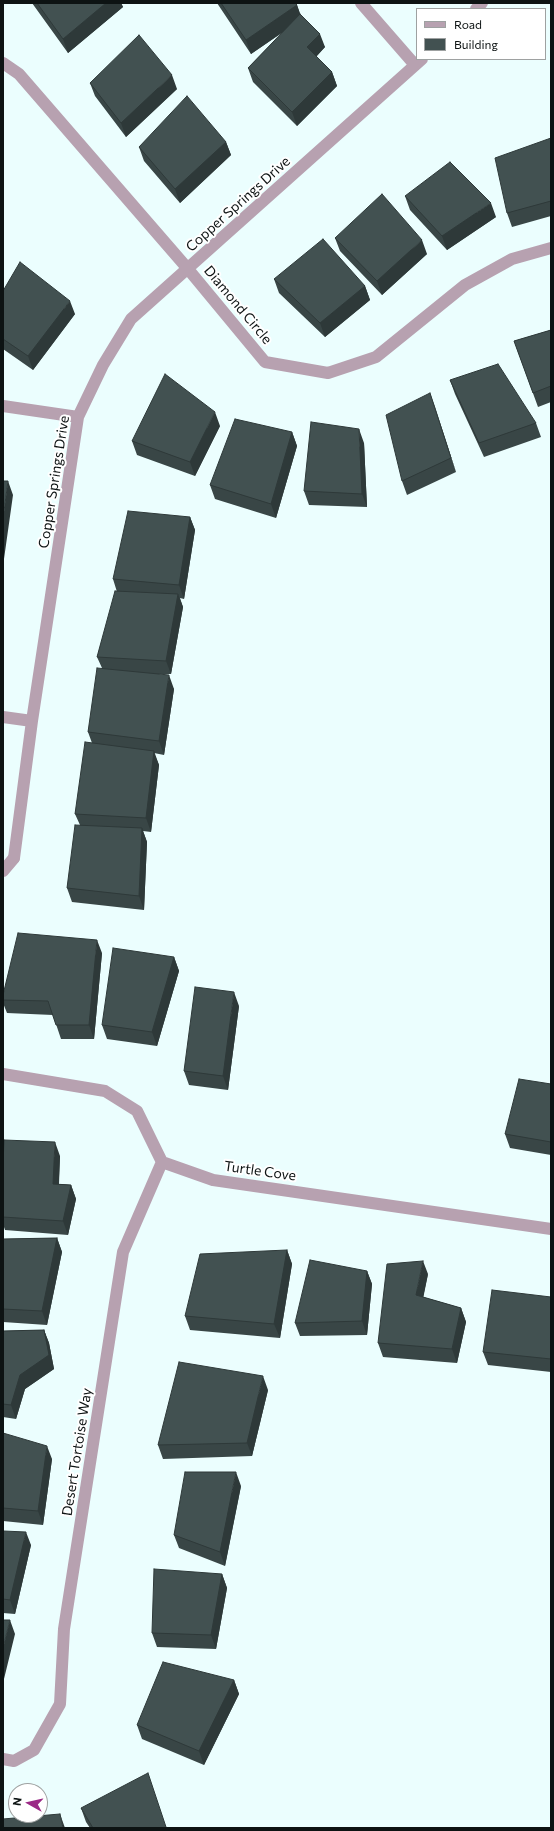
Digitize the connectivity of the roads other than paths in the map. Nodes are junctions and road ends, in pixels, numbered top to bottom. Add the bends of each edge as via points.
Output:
1 (362, 3) edge
2 (416, 60) edge
3 (418, 62) edge
4 (3, 63) edge
5 (551, 248) edge
6 (188, 269) junction
7 (3, 406) edge
8 (78, 418) junction
9 (3, 717) edge
10 (32, 721) junction
11 (3, 871) edge
12 (3, 1074) edge
13 (162, 1162) junction
14 (551, 1229) edge
15 (3, 1759) edge

1 - 2 street
3 - 6 street, Copper Springs Drive
4 - 6 street, Diamond Circle via 19,74
5 - 6 street, Diamond Circle via 512,259 465,285 376,357 328,373 265,362
6 - 8 street, Copper Springs Drive via 131,319 103,365
7 - 8 street
8 - 10 street, Copper Springs Drive
9 - 10 street
10 - 11 street, Copper Springs Drive via 14,858
12 - 13 street via 105,1091 137,1111
13 - 14 street, Turtle Cove via 213,1180
13 - 15 street, Desert Tortoise Way via 123,1252 64,1630 60,1704 34,1750 14,1761

